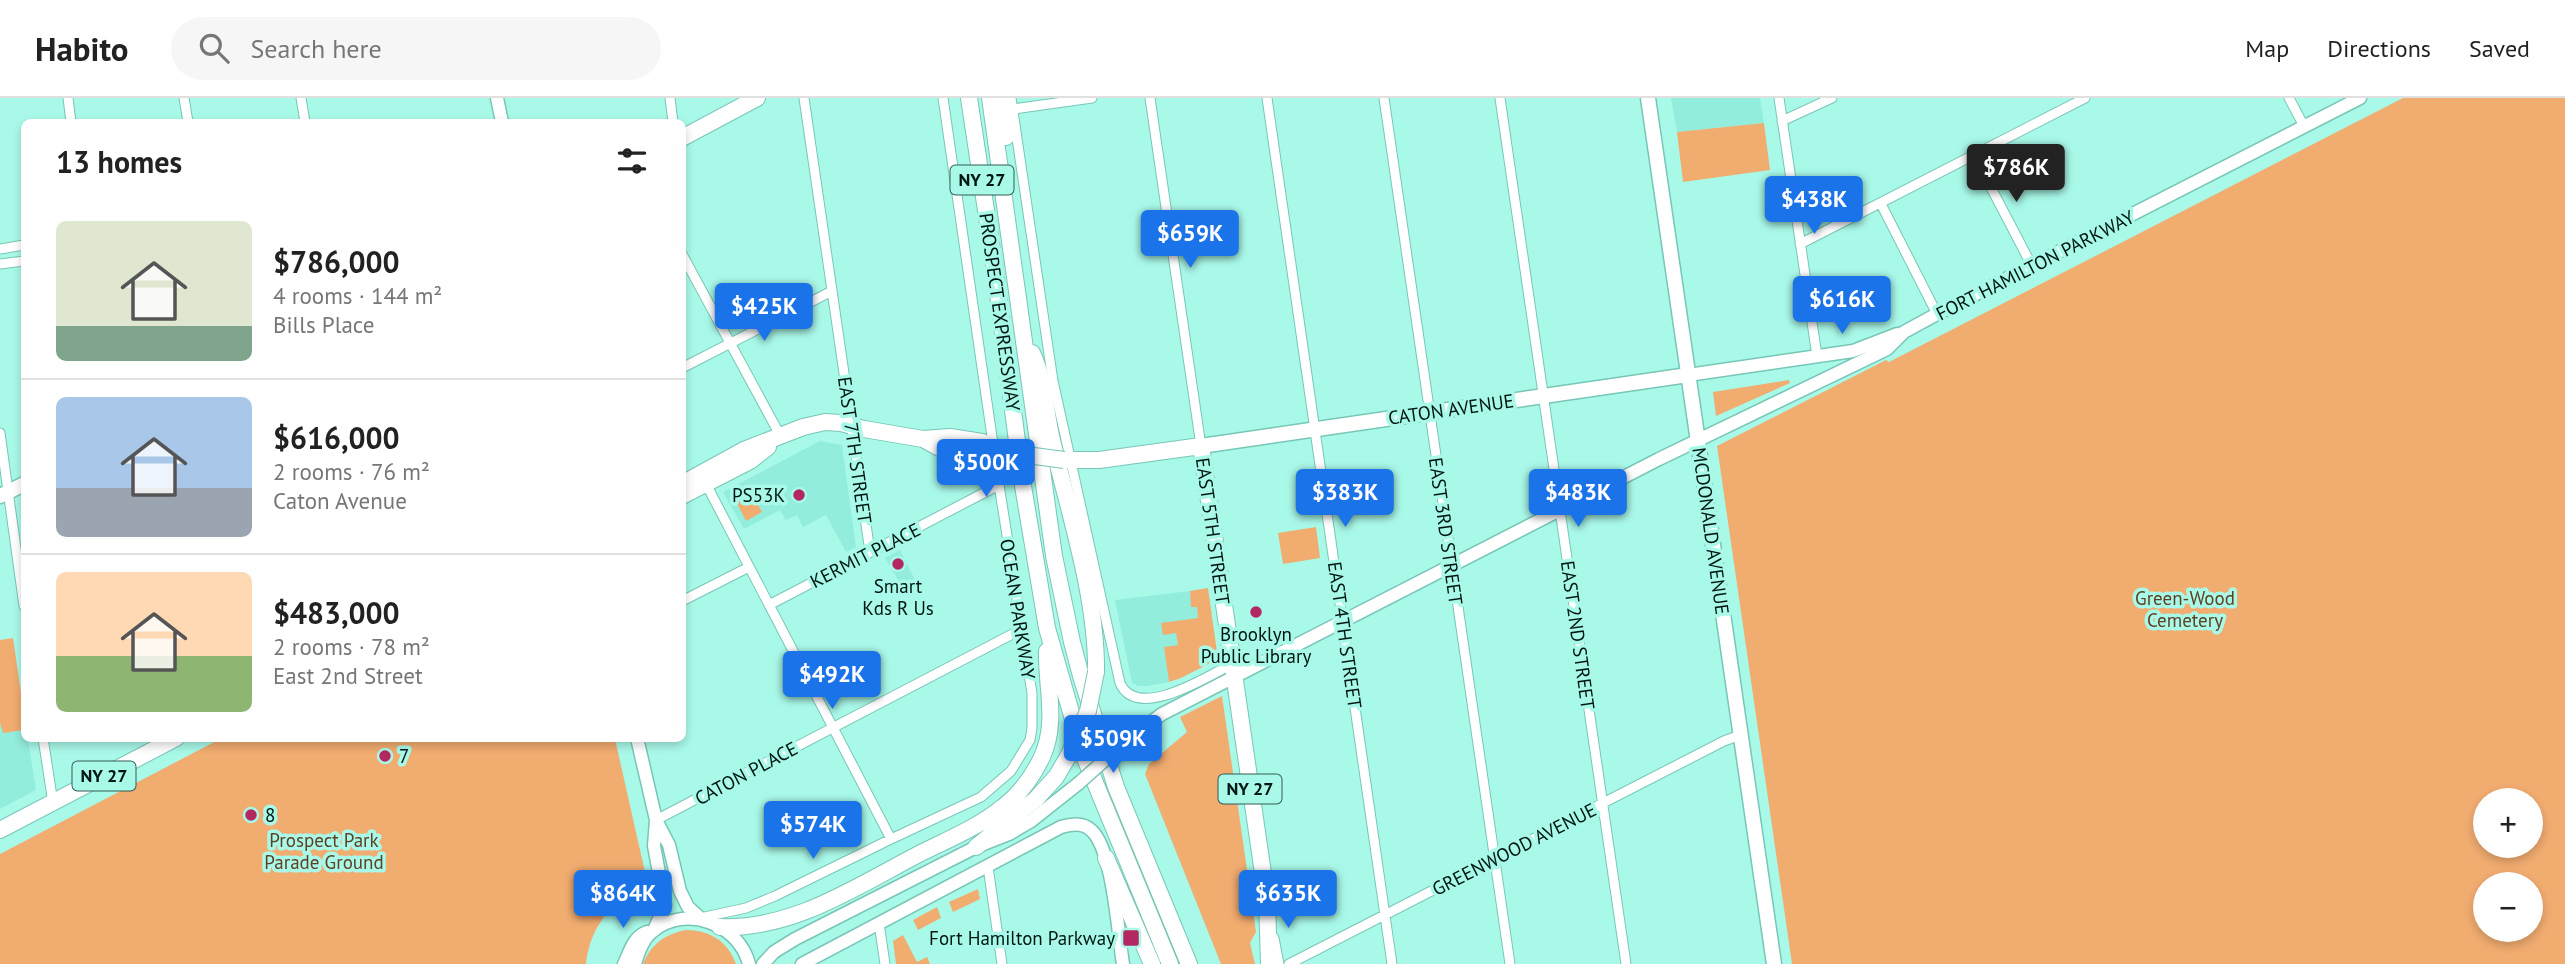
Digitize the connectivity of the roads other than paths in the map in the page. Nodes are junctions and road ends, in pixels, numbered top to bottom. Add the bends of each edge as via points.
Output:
1 (68, 98) edge
2 (184, 98) edge
3 (301, 98) edge
4 (497, 98) edge
5 (670, 98) edge
6 (757, 98) edge
7 (804, 98) edge
8 (943, 98) edge
9 (969, 98) edge
10 (990, 98) edge
11 (1011, 98) edge
12 (1092, 98) edge
13 (1150, 98) edge
14 (1267, 98) edge
15 (1384, 98) edge
16 (1500, 98) edge
17 (1648, 98) edge
18 (1779, 98) edge
19 (1832, 98) edge
20 (2085, 98) edge
21 (2289, 98) edge
22 (2360, 98) edge
23 (1008, 104) edge
24 (71, 119) edge
25 (188, 119) edge
26 (304, 119) edge
27 (501, 119) edge
28 (673, 119) edge
29 (1782, 121) junction
30 (2304, 126) junction
31 (686, 136) edge
32 (1974, 155) junction
33 (1004, 192) junction
34 (1881, 204) junction
35 (1800, 244) junction
36 (21, 246) edge
37 (0, 249) edge
38 (21, 261) edge
39 (686, 261) edge
40 (0, 264) edge
41 (2032, 266) junction
42 (832, 291) junction
43 (1937, 314) junction
44 (1904, 332) junction
45 (1023, 334) junction
46 (731, 344) junction
47 (1817, 356) junction
48 (686, 366) edge
49 (1688, 375) junction
50 (1544, 396) junction
51 (1429, 412) junction
52 (852, 426) junction
53 (1315, 429) junction
54 (0, 433) edge
55 (781, 437) junction
56 (1698, 440) junction
57 (1201, 446) junction
58 (999, 451) junction
59 (1068, 460) junction
60 (703, 479) junction
61 (686, 483) edge
62 (999, 485) junction
63 (21, 486) edge
64 (686, 493) edge
65 (4, 494) edge
66 (1560, 510) junction
67 (870, 552) junction
68 (1451, 565) junction
69 (749, 567) junction
70 (21, 589) edge
71 (686, 599) edge
72 (769, 605) junction
73 (1343, 621) junction
74 (1047, 628) junction
75 (1022, 629) junction
76 (1232, 671) junction
77 (833, 727) junction
78 (1740, 735) junction
79 (44, 742) edge
80 (165, 742) edge
81 (638, 742) edge
82 (53, 803) junction
83 (1602, 804) junction
84 (656, 820) junction
85 (0, 830) edge
86 (891, 839) junction
87 (976, 847) junction
88 (1106, 858) junction
89 (1494, 859) junction
90 (988, 867) junction
91 (1267, 901) junction
92 (1385, 915) junction
93 (700, 919) junction
94 (879, 923) junction
95 (720, 927) junction
96 (654, 930) junction
97 (624, 964) edge
98 (635, 964) edge
99 (749, 964) edge
100 (763, 964) edge
101 (802, 964) edge
102 (885, 964) edge
103 (1002, 964) edge
104 (1123, 964) edge
105 (1152, 964) edge
106 (1170, 964) edge
107 (1189, 964) edge
108 (1269, 964) edge
109 (1279, 964) edge
110 (1289, 964) edge
111 (1392, 964) edge
112 (1510, 964) edge
113 (1626, 964) edge
114 (1773, 964) edge

1 - 24 street
2 - 25 street
3 - 26 street
4 - 27 main road
5 - 28 street
6 - 31 highway
7 - 42 street, EAST 7TH STREET
8 - 58 street, OCEAN PARKWAY
9 - 74 highway, PROSPECT EXPRESSWAY / NY 27
10 - 33 highway, PROSPECT EXPRESSWAY
11 - 23 street
12 - 23 street
13 - 57 street, EAST 5TH STREET
14 - 53 street, EAST 4TH STREET
15 - 51 street, EAST 3RD STREET
16 - 50 street, EAST 2ND STREET
17 - 49 main road, MCDONALD AVENUE
18 - 29 street
19 - 29 street
20 - 32 street
21 - 30 street
22 - 30 main road, FORT HAMILTON PARKWAY
23 - 33 highway via 1010,171
23 - 59 street
29 - 35 street
30 - 41 main road, FORT HAMILTON PARKWAY
32 - 34 street
32 - 41 street
33 - 45 highway, PROSPECT EXPRESSWAY
34 - 35 street
34 - 43 street
35 - 47 street
36 - 37 street
38 - 40 street
39 - 46 street
41 - 43 main road, FORT HAMILTON PARKWAY
42 - 46 street
42 - 52 street, EAST 7TH STREET
43 - 44 main road, FORT HAMILTON PARKWAY
44 - 47 main road, CATON AVENUE via 1862,349
44 - 56 main road, FORT HAMILTON PARKWAY via 1887,349
45 - 87 highway, bridge via 1039,367 1095,632 1096,672 1088,711 1056,776 1035,800
45 - 107 highway, PROSPECT EXPRESSWAY via 1054,556 1080,676 1116,787
46 - 48 street
46 - 55 street
47 - 49 main road, CATON AVENUE
49 - 50 main road, CATON AVENUE
49 - 56 main road, MCDONALD AVENUE
50 - 51 main road, CATON AVENUE
50 - 66 street, EAST 2ND STREET
51 - 53 main road, CATON AVENUE
51 - 68 street, EAST 3RD STREET
52 - 55 highway, CATON AVENUE via 814,423
52 - 58 highway, CATON AVENUE via 923,439 947,452 985,458
52 - 67 street, EAST 7TH STREET
53 - 57 main road, CATON AVENUE
53 - 73 street, EAST 4TH STREET
54 - 65 street
55 - 60 highway, CATON AVENUE via 744,450
56 - 66 main road, FORT HAMILTON PARKWAY
56 - 78 main road, MCDONALD AVENUE
57 - 59 highway, CATON AVENUE
57 - 76 highway, EAST 5TH STREET / NY 27
58 - 59 highway, CATON AVENUE, bridge
58 - 62 street, OCEAN PARKWAY
59 - 76 street via 1123,689 1140,698 1162,696
60 - 61 highway, CATON AVENUE
60 - 64 highway, CATON AVENUE
60 - 69 street
62 - 67 street, KERMIT PLACE
62 - 75 street, OCEAN PARKWAY
63 - 65 main road
65 - 70 street
66 - 68 main road, FORT HAMILTON PARKWAY
66 - 83 street, EAST 2ND STREET
67 - 72 street, KERMIT PLACE
68 - 73 main road, FORT HAMILTON PARKWAY
68 - 89 street, EAST 3RD STREET
69 - 71 street
69 - 72 street
72 - 77 street
73 - 76 main road, FORT HAMILTON PARKWAY
73 - 92 street, EAST 4TH STREET
74 - 95 highway via 1050,731 1036,769 1017,795 987,819 815,907 757,924
74 - 106 highway, PROSPECT EXPRESSWAY / NY 27 via 1082,751
75 - 77 street, CATON PLACE
75 - 86 street, OCEAN PARKWAY via 1033,705 1025,751 1011,771 981,797
76 - 87 main road, FORT HAMILTON PARKWAY, bridge via 1162,714 1031,821
76 - 91 highway, EAST 5TH STREET / NY 27
77 - 84 street, CATON PLACE
77 - 86 street
78 - 83 street, GREENWOOD AVENUE
78 - 114 main road, MCDONALD AVENUE
79 - 82 street
80 - 82 highway, NY 27
81 - 84 main road
82 - 85 highway, NY 27
83 - 89 street, GREENWOOD AVENUE
83 - 113 street, EAST 2ND STREET
84 - 93 main road via 669,845 684,902
84 - 96 main road via 654,846 665,905
86 - 93 street, OCEAN PARKWAY via 775,897
87 - 100 main road, FORT HAMILTON PARKWAY via 796,939
88 - 90 main road via 1094,832 1074,824
88 - 104 main road
88 - 105 highway
89 - 92 street, GREENWOOD AVENUE
89 - 112 street, EAST 3RD STREET
90 - 94 main road
90 - 103 street
91 - 108 highway, NY 27
91 - 109 street, EAST 5TH STREET
92 - 110 street, GREENWOOD AVENUE
92 - 111 street, EAST 4TH STREET
93 - 95 main road
93 - 96 main road via 679,920
94 - 101 main road
94 - 102 street
95 - 99 main road via 738,943
96 - 97 main road via 641,934
96 - 98 main road

